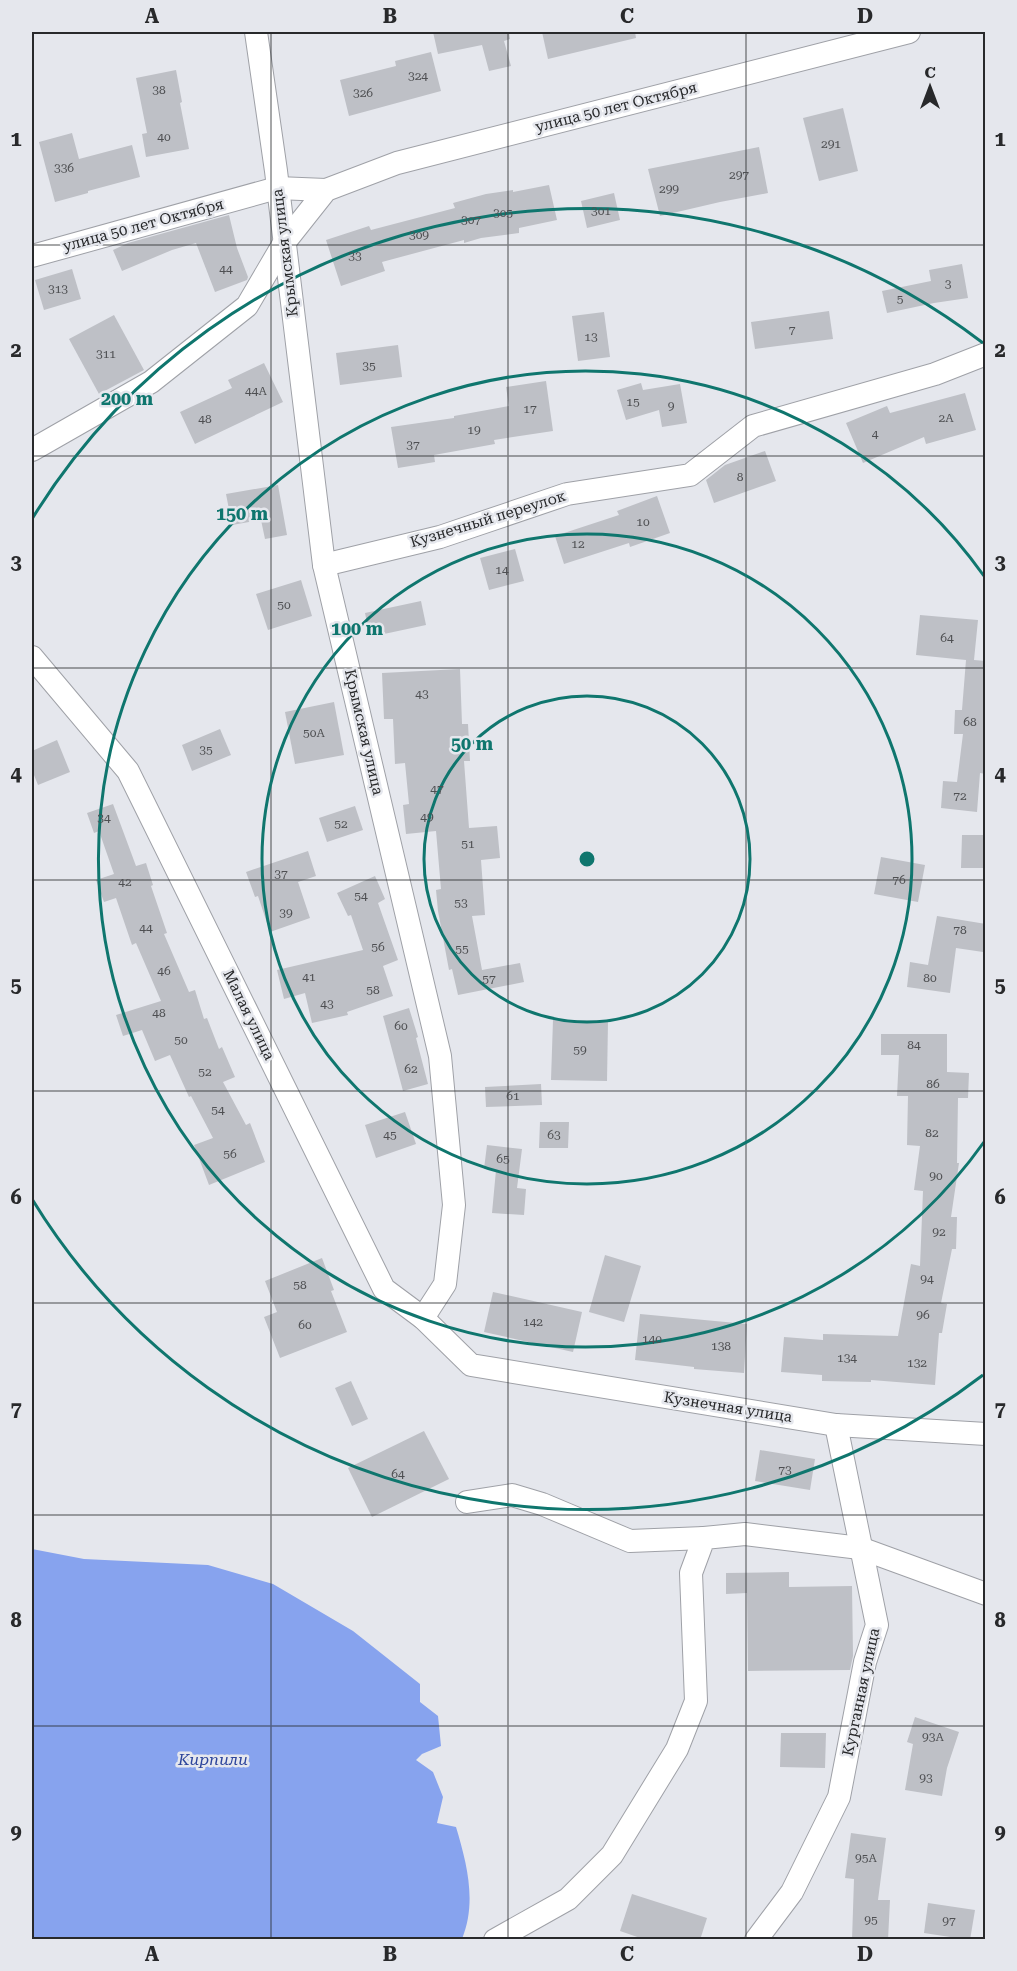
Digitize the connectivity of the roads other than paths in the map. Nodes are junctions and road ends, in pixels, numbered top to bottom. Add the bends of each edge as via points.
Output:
1 (256, 32) edge
2 (909, 32) edge
3 (277, 188) junction
4 (326, 190) junction
5 (284, 243) junction
6 (32, 256) edge
7 (986, 354) edge
8 (32, 450) edge
9 (324, 565) junction
10 (32, 657) edge
11 (423, 1318) junction
12 (471, 1365) joint
13 (836, 1425) junction
14 (986, 1434) edge
15 (467, 1502) dead end
16 (704, 1538) junction
17 (860, 1548) junction
18 (986, 1594) edge
19 (495, 1940) edge
20 (756, 1940) edge

1 - 3 street, Крымская улица
2 - 4 street, улица 50 лет Октября via 397,163
3 - 4 street, улица 50 лет Октября
3 - 5 street, Крымская улица
3 - 6 street, улица 50 лет Октября
4 - 5 street
5 - 8 street via 247,306 151,382
5 - 9 street, Крымская улица
7 - 9 street, Кузнечный переулок via 935,374 753,426 690,475 567,494 440,537
9 - 11 street, Крымская улица via 440,1056 454,1205 445,1284
10 - 11 street, Малая улица via 128,771 384,1289
11 - 12 street, Малая улица
12 - 13 street, Кузнечная улица
13 - 14 street, Кузнечная улица
13 - 17 street, Курганная улица
15 - 16 street via 512,1495 630,1541
16 - 17 street via 745,1534
16 - 19 street via 691,1573 696,1701 677,1749 612,1854 568,1899
17 - 18 street
17 - 20 street, Курганная улица via 877,1625 839,1797 792,1892

